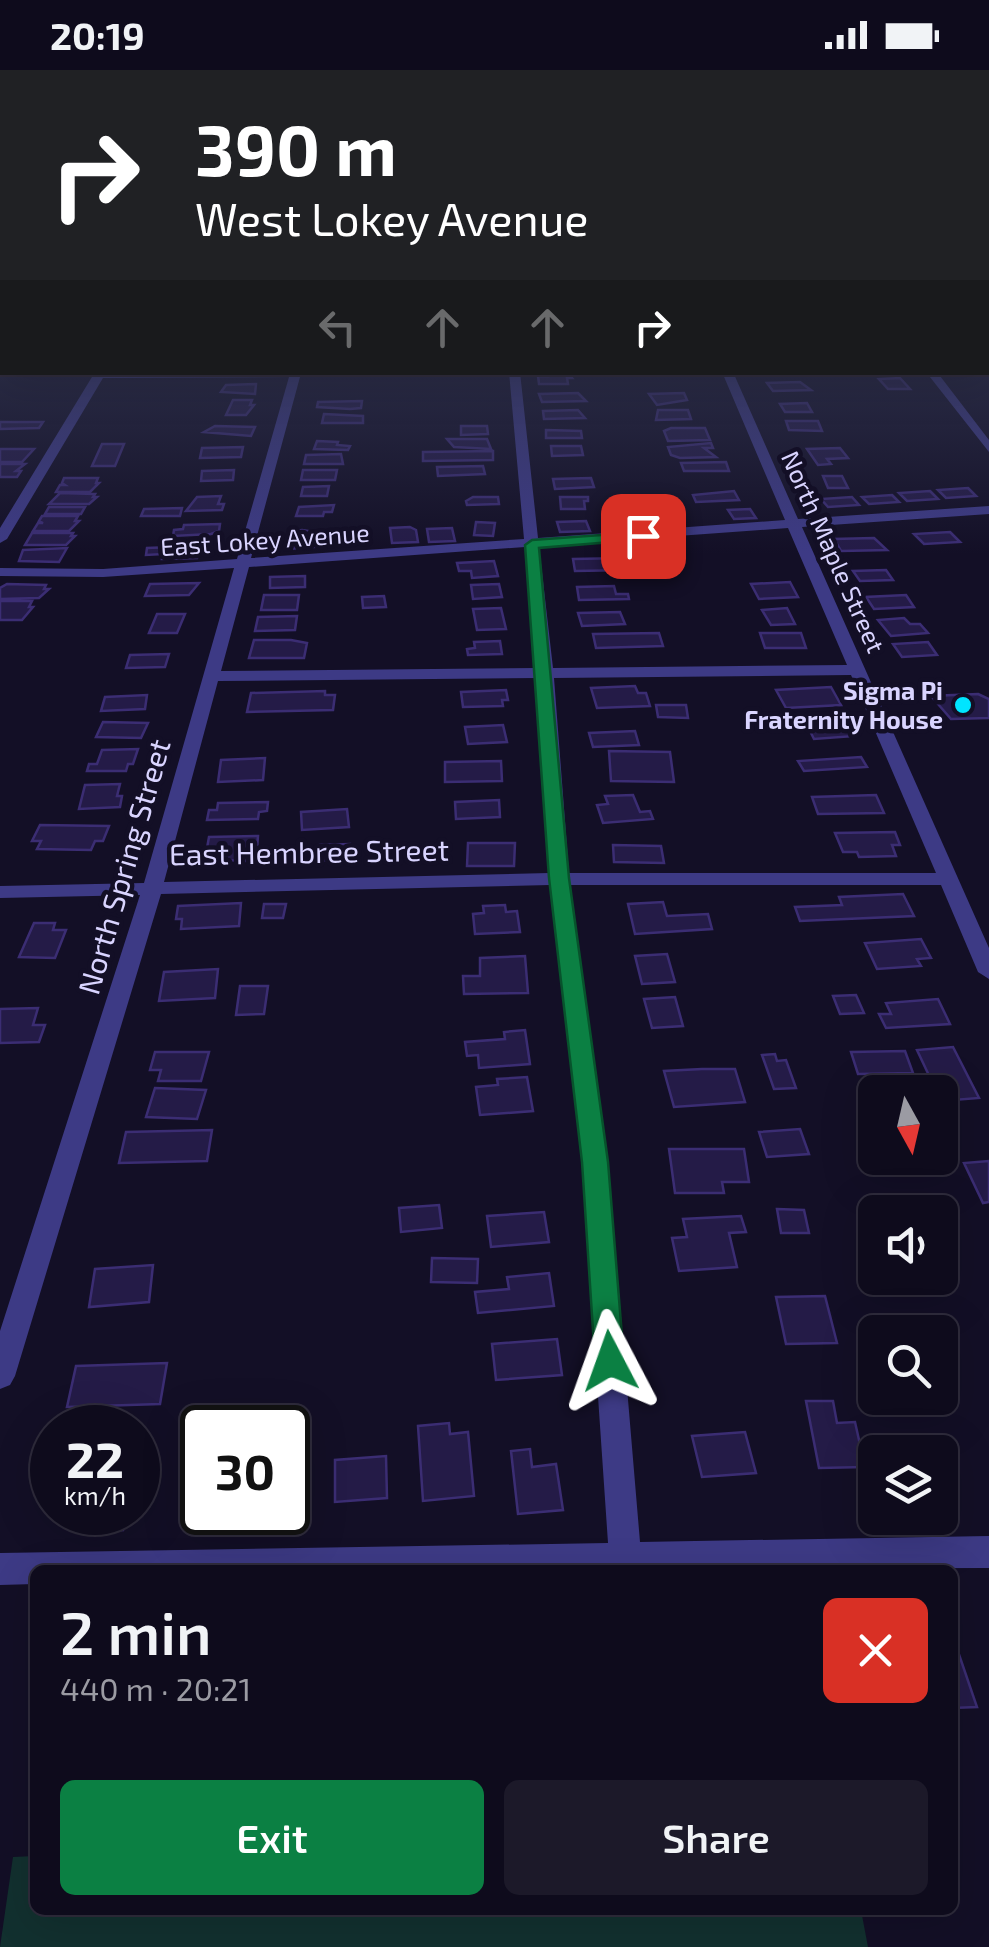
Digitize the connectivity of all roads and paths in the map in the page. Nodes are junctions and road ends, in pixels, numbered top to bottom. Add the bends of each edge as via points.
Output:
1 (97, 379) edge
2 (294, 379) edge
3 (515, 379) edge
4 (731, 379) edge
5 (936, 379) edge
6 (989, 448) edge
7 (989, 510) edge
8 (791, 525) junction
9 (0, 539) edge
10 (532, 545) junction
11 (244, 563) junction
12 (0, 572) edge
13 (859, 670) junction
14 (545, 673) junction
15 (210, 676) junction
16 (559, 878) junction
17 (949, 879) junction
18 (153, 886) junction
19 (0, 892) edge
20 (989, 972) edge
21 (0, 1376) edge
22 (989, 1552) edge
23 (624, 1561) junction
24 (312, 1565) edge
25 (0, 1569) edge
26 (30, 1569) edge

1 - 9 street
2 - 11 street, North Spring Street
3 - 10 street
4 - 8 street, North Maple Street
5 - 6 street
7 - 8 street, East Lokey Avenue
8 - 10 street, East Lokey Avenue
8 - 13 street, North Maple Street
10 - 11 street, East Lokey Avenue
10 - 14 street
11 - 12 street, East Lokey Avenue
11 - 15 street, North Spring Street
13 - 14 street
13 - 17 street, North Maple Street
14 - 15 street
14 - 16 street
15 - 18 street, North Spring Street
16 - 17 street, East Hembree Street
16 - 18 street, East Hembree Street
16 - 23 street via 595,1162
17 - 20 street, North Maple Street
18 - 19 street, East Hembree Street
18 - 21 street, North Spring Street
22 - 23 street
23 - 24 street
25 - 26 street

